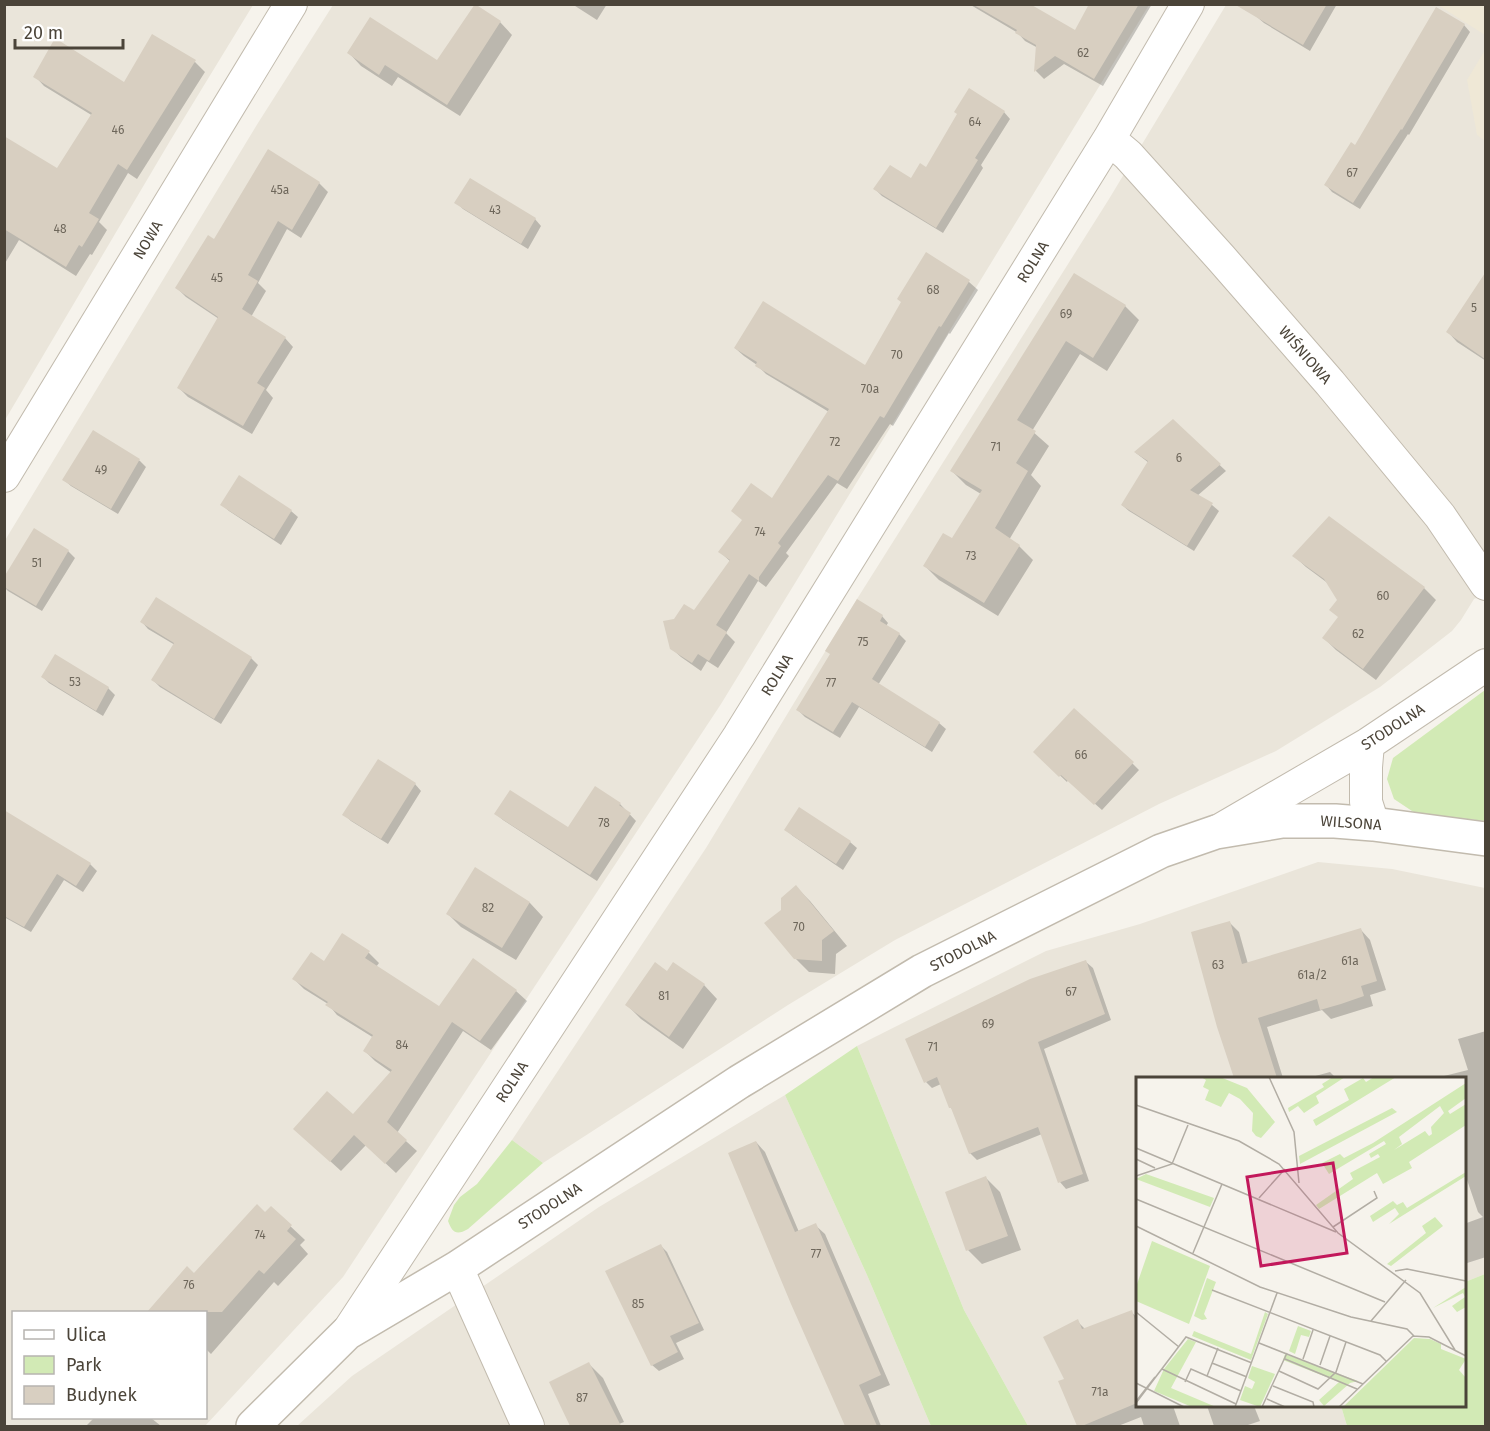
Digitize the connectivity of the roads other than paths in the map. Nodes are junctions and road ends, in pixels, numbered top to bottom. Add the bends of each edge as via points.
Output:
1 (291, 4) edge
2 (1188, 4) edge
3 (1109, 139) junction
4 (4, 476) edge
5 (1485, 584) edge
6 (1485, 664) edge
7 (1368, 744) junction
8 (1373, 824) junction
9 (1216, 832) junction
10 (1485, 839) edge
11 (457, 1268) junction
12 (347, 1333) junction
13 (253, 1426) edge
14 (528, 1426) edge

1 - 4 street, NOWA
2 - 3 street, ROLNA
3 - 5 street, WIŚNIOWA via 1128,155 1330,383 1440,516
3 - 12 street, ROLNA via 739,736
6 - 7 street, STODOLNA
7 - 8 street via 1366,802
7 - 9 street, STODOLNA
8 - 9 street, WILSONA via 1282,821
8 - 10 street, WILSONA
9 - 11 street, STODOLNA via 1161,850 922,971 739,1082
11 - 12 street, STODOLNA
11 - 14 street
12 - 13 street, STODOLNA

